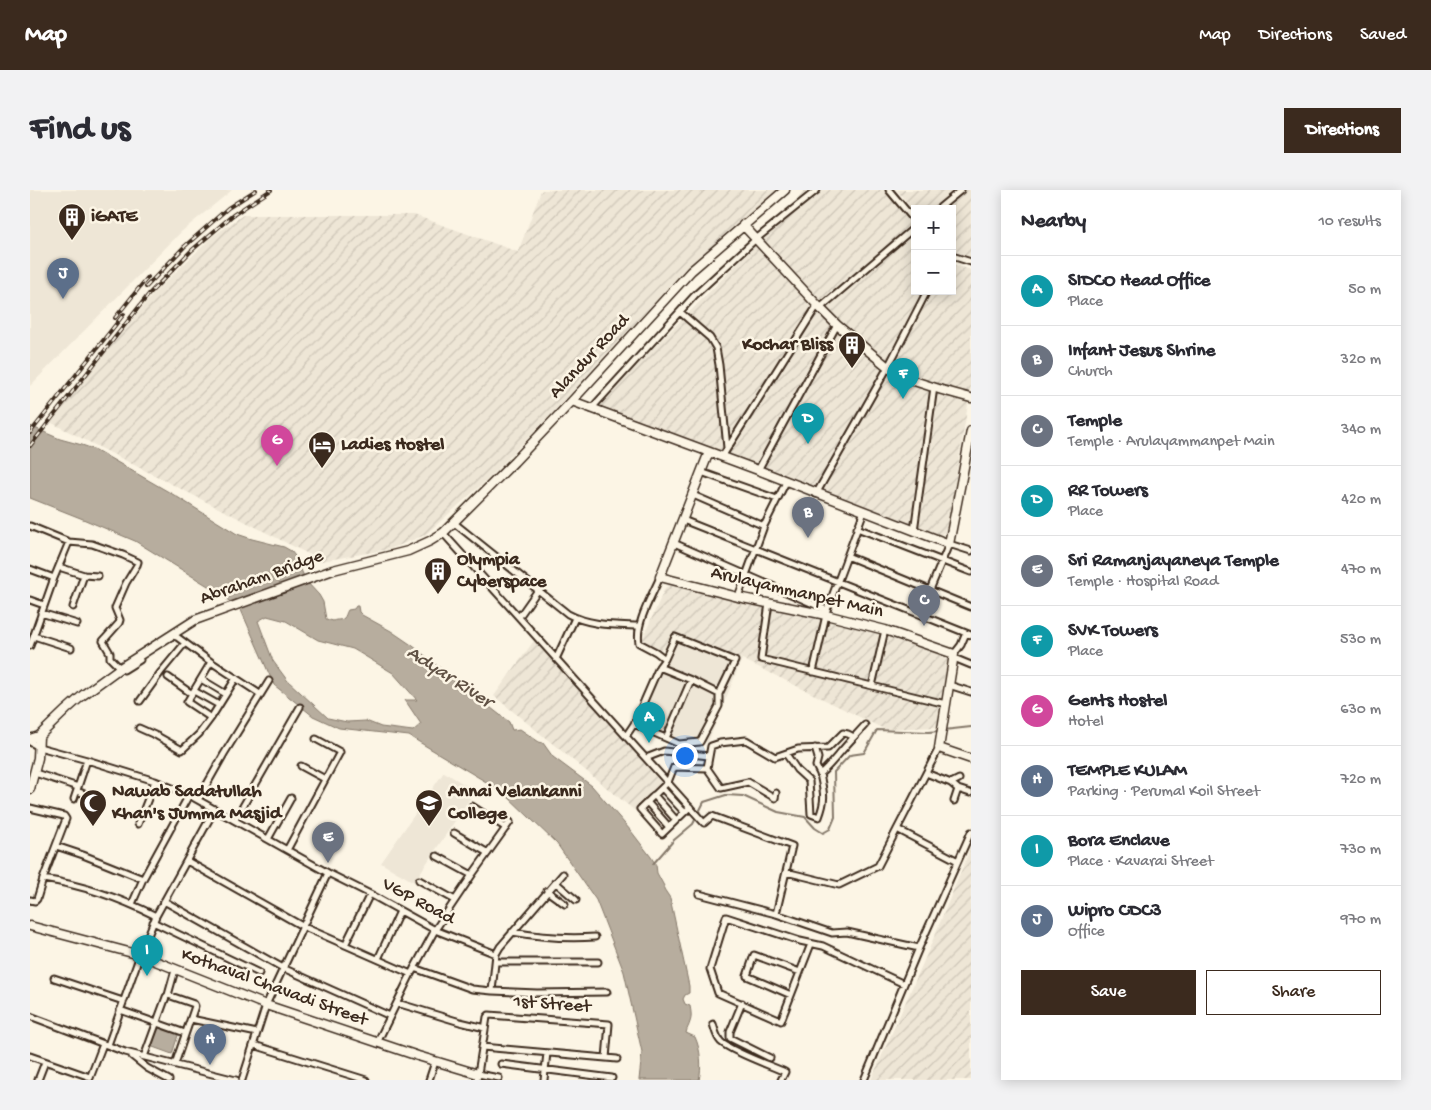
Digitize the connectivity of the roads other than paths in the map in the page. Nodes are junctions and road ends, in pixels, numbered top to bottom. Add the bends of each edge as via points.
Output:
1 (785, 190) edge
2 (817, 190) edge
3 (889, 190) edge
4 (961, 190) edge
5 (943, 205) edge
6 (911, 216) edge
7 (743, 225) junction
8 (911, 230) edge
9 (756, 239) junction
10 (956, 257) edge
11 (971, 262) edge
12 (925, 295) edge
13 (818, 307) junction
14 (680, 312) junction
15 (837, 325) junction
16 (888, 367) junction
17 (934, 387) junction
18 (971, 398) edge
19 (572, 401) junction
20 (971, 403) edge
21 (591, 408) junction
22 (971, 431) edge
23 (728, 448) junction
24 (709, 452) junction
25 (722, 457) junction
26 (758, 470) junction
27 (702, 472) junction
28 (786, 482) junction
29 (816, 494) junction
30 (693, 495) junction
31 (777, 500) junction
32 (864, 511) junction
33 (682, 520) junction
34 (453, 522) junction
35 (30, 526) edge
36 (764, 526) junction
37 (857, 528) junction
38 (914, 531) junction
39 (443, 533) junction
40 (69, 542) junction
41 (674, 543) junction
42 (949, 544) junction
43 (420, 546) joint
44 (755, 548) junction
45 (971, 551) edge
46 (847, 556) junction
47 (942, 561) junction
48 (59, 567) junction
49 (30, 569) edge
50 (971, 572) edge
51 (745, 574) junction
52 (84, 575) junction
53 (98, 576) dead end
54 (660, 577) junction
55 (54, 578) junction
56 (838, 581) junction
57 (538, 590) junction
58 (930, 590) junction
59 (738, 597) junction
60 (30, 600) edge
61 (769, 603) junction
62 (44, 605) junction
63 (73, 607) dead end
64 (971, 607) edge
65 (826, 612) junction
66 (42, 613) junction
67 (920, 614) junction
68 (519, 617) junction
69 (575, 618) junction
70 (76, 624) dead end
71 (639, 626) junction
72 (885, 630) junction
73 (968, 634) edge
74 (32, 637) edge
75 (185, 643) junction
76 (30, 646) edge
77 (71, 648) dead end
78 (954, 656) junction
79 (556, 659) junction
80 (665, 659) junction
81 (211, 662) junction
82 (971, 664) edge
83 (123, 666) junction
84 (660, 667) junction
85 (813, 672) junction
86 (168, 677) dead end
87 (236, 678) junction
88 (201, 679) junction
89 (691, 680) junction
90 (269, 681) dead end
91 (949, 685) junction
92 (872, 686) junction
93 (193, 692) junction
94 (971, 692) edge
95 (226, 694) junction
96 (260, 694) junction
97 (719, 694) junction
98 (140, 702) dead end
99 (946, 704) junction
100 (219, 705) junction
101 (300, 707) dead end
102 (211, 718) junction
103 (634, 724) junction
104 (865, 725) dead end
105 (139, 728) dead end
106 (39, 736) junction
107 (626, 736) junction
108 (854, 737) junction
109 (666, 738) junction
110 (316, 739) dead end
111 (30, 740) edge
112 (39, 747) junction
113 (816, 748) junction
114 (939, 748) junction
115 (786, 754) junction
116 (709, 756) junction
117 (646, 758) junction
118 (971, 759) edge
119 (87, 760) junction
120 (301, 766) dead end
121 (707, 768) junction
122 (35, 773) junction
123 (926, 774) junction
124 (821, 777) junction
125 (326, 779) junction
126 (959, 779) dead end
127 (155, 781) junction
128 (809, 781) junction
129 (668, 782) junction
130 (951, 783) junction
131 (78, 787) junction
132 (662, 788) junction
133 (30, 789) edge
134 (958, 789) junction
135 (776, 793) dead end
136 (970, 793) edge
137 (189, 795) junction
138 (654, 795) junction
139 (291, 798) dead end
140 (74, 799) dead end
141 (96, 799) dead end
142 (198, 800) junction
143 (954, 801) dead end
144 (647, 802) junction
145 (472, 806) dead end
146 (690, 807) junction
147 (30, 808) edge
148 (215, 809) junction
149 (684, 812) junction
150 (234, 820) junction
151 (676, 820) junction
152 (510, 822) dead end
153 (138, 824) dead end
154 (669, 827) junction
155 (506, 828) junction
156 (897, 829) junction
157 (971, 832) edge
158 (454, 833) dead end
159 (268, 839) junction
160 (56, 846) junction
161 (287, 850) junction
162 (488, 852) junction
163 (437, 856) dead end
164 (958, 860) junction
165 (186, 861) junction
166 (786, 872) junction
167 (328, 873) junction
168 (563, 874) dead end
169 (472, 875) junction
170 (43, 879) junction
171 (143, 879) junction
172 (420, 880) dead end
173 (555, 882) junction
174 (547, 891) junction
175 (370, 894) junction
176 (699, 894) dead end
177 (30, 900) edge
178 (455, 900) junction
179 (576, 900) dead end
180 (164, 901) junction
181 (132, 904) junction
182 (565, 904) dead end
183 (400, 912) junction
184 (776, 914) junction
185 (155, 919) junction
186 (30, 926) edge
187 (302, 926) junction
188 (435, 930) junction
189 (512, 932) junction
190 (596, 937) dead end
191 (811, 944) junction
192 (346, 945) junction
193 (919, 948) junction
194 (496, 954) junction
195 (140, 955) junction
196 (378, 959) junction
197 (496, 962) junction
198 (598, 962) dead end
199 (283, 968) junction
200 (175, 970) junction
201 (412, 971) junction
202 (800, 972) junction
203 (259, 973) dead end
204 (54, 978) dead end
205 (904, 984) junction
206 (492, 991) junction
207 (607, 992) dead end
208 (168, 995) junction
209 (791, 995) junction
210 (123, 1001) junction
211 (397, 1003) junction
212 (742, 1003) junction
213 (266, 1005) junction
214 (120, 1010) junction
215 (30, 1016) edge
216 (390, 1016) junction
217 (610, 1017) dead end
218 (191, 1019) junction
219 (157, 1022) junction
220 (609, 1024) junction
221 (713, 1024) dead end
222 (485, 1028) junction
223 (185, 1033) junction
224 (257, 1033) junction
225 (377, 1043) junction
226 (105, 1044) junction
227 (254, 1045) junction
228 (482, 1047) junction
229 (125, 1052) junction
230 (547, 1053) junction
231 (30, 1056) edge
232 (144, 1057) junction
233 (606, 1058) junction
234 (770, 1058) dead end
235 (617, 1059) dead end
236 (45, 1062) junction
237 (436, 1062) junction
238 (175, 1064) junction
239 (501, 1064) dead end
240 (545, 1070) junction
241 (477, 1077) edge
242 (499, 1078) dead end
243 (612, 1078) dead end
244 (90, 1079) edge
245 (38, 1080) edge
246 (169, 1080) edge
247 (236, 1080) edge
248 (242, 1080) edge
249 (366, 1080) edge
250 (429, 1080) edge
251 (544, 1080) edge
252 (782, 1080) edge
253 (864, 1080) edge

1 - 7 street, Alandur Road
2 - 9 street
3 - 6 street
4 - 5 street
7 - 9 street
7 - 19 street, Alandur Road via 691,271
8 - 13 street
9 - 13 street
9 - 14 street
10 - 11 street
12 - 16 street
13 - 15 street
13 - 23 street
14 - 21 street
14 - 23 street via 710,338 716,348
15 - 16 street
15 - 26 street
16 - 17 street
16 - 29 street
17 - 18 street
17 - 38 street
18 - 20 street
19 - 21 street
19 - 34 street, Alandur Road
21 - 24 street
22 - 42 street
23 - 25 street
24 - 25 street
24 - 27 street
25 - 26 street
26 - 28 street
27 - 30 street
27 - 31 street
28 - 29 street
28 - 31 street
29 - 32 street
30 - 33 street
30 - 36 street
31 - 36 street
32 - 37 street
32 - 38 street
33 - 41 street
33 - 44 street
34 - 39 street, Alandur Road
34 - 57 street
35 - 40 street
36 - 44 street
37 - 46 street
37 - 47 street
38 - 42 street
39 - 43 street, Alandur Road
39 - 68 street
40 - 48 street
40 - 83 street via 92,544 138,562 115,608 119,623 103,641 110,658
41 - 51 street
41 - 54 street
42 - 45 street
42 - 47 street
43 - 83 street, Abraham Bridge via 333,570 201,617
44 - 51 street
44 - 56 street
46 - 56 street
46 - 58 street
47 - 50 street
47 - 58 street
48 - 52 street
48 - 55 street
49 - 55 street
51 - 59 street
51 - 65 street
52 - 53 street
52 - 63 street
54 - 59 street, Arulayammanpet Main
54 - 71 street
55 - 62 street
56 - 65 street
56 - 67 street
57 - 68 street
57 - 69 street
58 - 64 street
58 - 67 street
59 - 61 street, Arulayammanpet Main
60 - 62 street
61 - 65 street, Arulayammanpet Main
61 - 85 street via 761,659
62 - 66 street
65 - 72 street, Arulayammanpet Main
65 - 85 street
66 - 70 street
66 - 74 street
67 - 73 street
68 - 79 street
69 - 71 street via 604,625
69 - 79 street
71 - 80 street via 639,644
72 - 78 street, Arulayammanpet Main
72 - 92 street
73 - 78 street
74 - 76 street
74 - 77 street
75 - 81 street
75 - 83 street via 174,636 124,670
75 - 98 street
78 - 82 street
78 - 91 street
79 - 107 street
80 - 84 street
80 - 97 street via 675,637 735,661
81 - 87 street
81 - 88 street
83 - 106 street via 83,695
84 - 89 street
84 - 103 street
85 - 92 street
86 - 93 street
87 - 95 street
87 - 96 street
88 - 93 street
88 - 95 street
89 - 97 street
89 - 109 street
90 - 96 street
91 - 94 street
91 - 99 street
92 - 99 street
93 - 100 street
93 - 102 street via 187,702
95 - 100 street
96 - 142 street
97 - 109 street via 719,706 700,742 679,744
99 - 114 street
100 - 102 street
101 - 150 street
102 - 105 street via 182,750
103 - 107 street
103 - 109 street
104 - 108 street
106 - 111 street
106 - 112 street
107 - 117 street
108 - 113 street via 843,734 828,748
108 - 124 street
110 - 125 street via 340,752
111 - 112 street, VGP Road
112 - 119 street, VGP Road
112 - 122 street
113 - 115 street via 798,749
113 - 124 street via 816,766
114 - 118 street
114 - 123 street
115 - 116 street via 775,757 746,740 711,746
115 - 128 street
116 - 117 street via 664,751
116 - 121 street
117 - 129 street
119 - 127 street, VGP Road
119 - 131 street
120 - 125 street
121 - 129 street via 674,768
121 - 135 street via 721,788 748,782 775,798
122 - 131 street
122 - 133 street
123 - 130 street
123 - 156 street
124 - 128 street
124 - 128 street via 824,804 819,817 811,814
125 - 161 street
126 - 130 street
127 - 137 street, VGP Road
127 - 153 street
129 - 132 street
129 - 146 street
130 - 134 street
131 - 140 street
131 - 141 street via 77,791
132 - 138 street
132 - 149 street
134 - 136 street
134 - 143 street
137 - 142 street, VGP Road
137 - 171 street
138 - 144 street
138 - 151 street
139 - 159 street
142 - 148 street, VGP Road
144 - 154 street
144 - 154 street via 640,809 662,834
145 - 155 street
146 - 149 street
146 - 166 street via 704,823 712,816 792,846
147 - 160 street via 64,816 66,819
148 - 150 street, VGP Road
148 - 165 street
149 - 151 street
150 - 159 street, VGP Road
151 - 154 street
152 - 155 street
155 - 162 street
156 - 164 street
156 - 166 street via 878,866 839,885
157 - 164 street
158 - 162 street
159 - 161 street, VGP Road
160 - 170 street
160 - 171 street
161 - 167 street, VGP Road
162 - 169 street
163 - 169 street
164 - 193 street
165 - 180 street
165 - 187 street
166 - 184 street
167 - 175 street, VGP Road
167 - 187 street
168 - 173 street
169 - 178 street
170 - 177 street via 36,901
170 - 181 street
171 - 181 street
172 - 178 street
173 - 174 street
173 - 179 street
174 - 182 street
174 - 189 street
175 - 183 street, VGP Road
175 - 192 street
176 - 184 street
178 - 188 street
180 - 185 street
180 - 199 street
181 - 185 street
183 - 188 street, VGP Road
183 - 196 street
184 - 193 street via 832,933 848,932
185 - 195 street
185 - 203 street
186 - 195 street, Kothaval Chavadi Street
187 - 192 street
187 - 199 street
188 - 194 street, VGP Road
188 - 201 street
189 - 190 street via 569,938
189 - 194 street
191 - 202 street
191 - 205 street via 823,946
191 - 212 street via 726,917 710,969 718,993
192 - 196 street
193 - 205 street
194 - 197 street
195 - 200 street, Kothaval Chavadi Street
195 - 210 street
196 - 201 street
197 - 198 street
197 - 206 street
199 - 213 street
199 - 216 street
200 - 208 street
200 - 213 street, Kothaval Chavadi Street
201 - 206 street
201 - 211 street
202 - 209 street
202 - 209 street via 754,955 747,976
204 - 210 street
205 - 253 street
206 - 207 street
208 - 218 street via 194,1004
208 - 219 street
209 - 212 street via 781,1021
210 - 214 street
211 - 216 street
211 - 222 street
212 - 234 street via 730,1038
213 - 224 street
213 - 225 street, Kothaval Chavadi Street
214 - 219 street
214 - 226 street
215 - 226 street
216 - 225 street
217 - 220 street
218 - 223 street
218 - 224 street
219 - 223 street
219 - 232 street
220 - 222 street, 1st Street via 489,1015
220 - 233 street, 1st Street
221 - 252 street via 721,1042 785,1072
222 - 228 street
223 - 238 street
224 - 227 street
225 - 237 street, Kothaval Chavadi Street
226 - 229 street
226 - 244 street
227 - 248 street
227 - 249 street
228 - 230 street
228 - 241 street
229 - 232 street
229 - 246 street
230 - 233 street
230 - 240 street
231 - 236 street
232 - 238 street
233 - 235 street
236 - 244 street
236 - 245 street
237 - 241 street, Kothaval Chavadi Street
237 - 250 street
238 - 247 street
239 - 240 street
240 - 243 street
240 - 251 street
241 - 242 street

